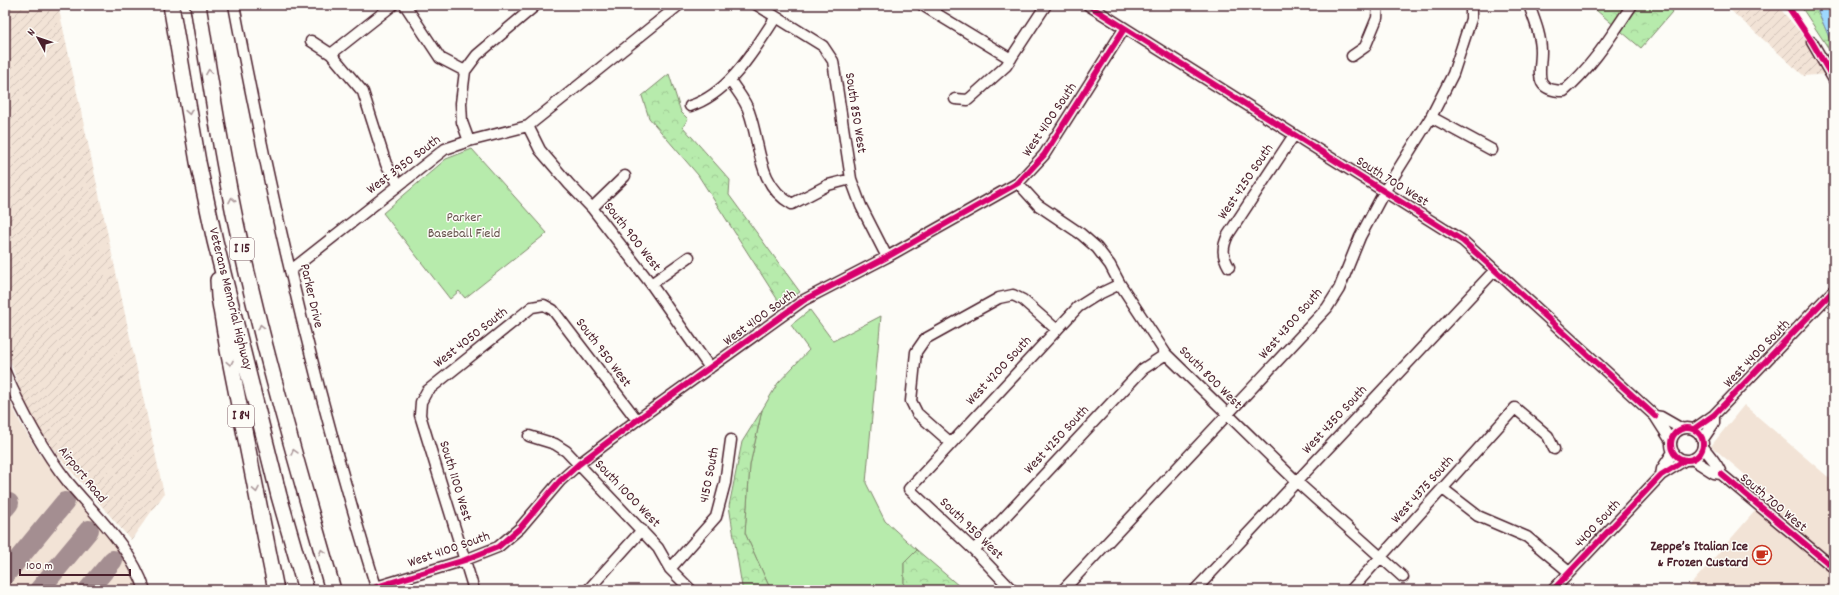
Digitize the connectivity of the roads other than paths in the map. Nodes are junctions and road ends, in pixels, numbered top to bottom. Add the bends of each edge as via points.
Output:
1 (171, 5) edge
2 (198, 5) edge
3 (234, 5) edge
4 (393, 5) edge
5 (405, 5) edge
6 (536, 5) edge
7 (679, 5) edge
8 (757, 5) edge
9 (922, 5) edge
10 (1046, 5) edge
11 (1088, 5) edge
12 (1378, 5) edge
13 (1471, 5) edge
14 (1529, 5) edge
15 (1632, 5) edge
16 (776, 17) junction
17 (1124, 29) junction
18 (311, 41) dead end
19 (1812, 42) dead end
20 (331, 54) junction
21 (1352, 56) dead end
22 (1010, 59) junction
23 (465, 71) junction
24 (730, 80) junction
25 (1834, 80) edge
26 (955, 99) dead end
27 (690, 106) dead end
28 (1431, 117) junction
29 (528, 126) junction
30 (1294, 135) junction
31 (469, 141) junction
32 (1492, 150) dead end
33 (625, 176) dead end
34 (851, 179) junction
35 (1018, 184) junction
36 (399, 185) junction
37 (1384, 192) junction
38 (592, 208) junction
39 (215, 241) junction
40 (689, 257) dead end
41 (887, 257) junction
42 (1229, 268) dead end
43 (1495, 270) junction
44 (290, 271) junction
45 (651, 284) junction
46 (1120, 284) junction
47 (1834, 290) edge
48 (544, 305) joint
49 (1057, 330) junction
50 (1166, 354) junction
51 (710, 368) junction
52 (5, 372) edge
53 (421, 402) joint
54 (1227, 415) junction
55 (1714, 415) junction
56 (1655, 416) junction
57 (636, 420) junction
58 (1682, 429) junction
59 (1694, 429) junction
60 (529, 436) dead end
61 (731, 440) dead end
62 (1671, 441) junction
63 (951, 443) junction
64 (1703, 443) junction
65 (1554, 449) dead end
66 (1673, 452) junction
67 (1689, 460) junction
68 (579, 464) junction
69 (1721, 474) junction
70 (1661, 476) junction
71 (1297, 482) junction
72 (908, 489) joint
73 (1443, 489) junction
74 (642, 530) junction
75 (974, 550) junction
76 (1381, 558) junction
77 (465, 560) junction
78 (1834, 568) edge
79 (670, 569) junction
80 (1569, 572) junction
81 (1403, 577) dead end
82 (376, 588) edge
83 (145, 590) edge
84 (276, 590) edge
85 (306, 590) edge
86 (333, 590) edge
87 (474, 590) edge
88 (588, 590) edge
89 (691, 590) edge
90 (1012, 590) edge
91 (1063, 590) edge
92 (1195, 590) edge
93 (1351, 590) edge
94 (1553, 590) edge

1 -> 39 highway, Veterans Memorial Highway / I 15 via 195,146
86 -> 2 highway, Veterans Memorial Highway / I 15 via 270,363 237,228
3 - 44 street, Parker Drive
4 - 20 street
5 - 23 street via 440,58
6 - 23 street via 477,54
7 - 29 street, West 3950 South
8 - 16 street, South 850 West
9 - 22 street
10 - 22 street
11 - 17 street, South 700 West
12 - 21 street via 1377,18 1365,47
13 - 28 street, West 4300 South via 1472,19 1453,74
14 - 15 street via 1541,50 1539,77 1553,91 1564,91 1577,80 1606,45
16 - 24 street via 745,65
16 - 34 street, South 850 West via 823,46 833,61
17 - 30 street, South 700 West
17 - 35 street, West 4100 South via 1044,155
18 - 20 street
19 - 25 street
20 - 36 street via 363,92 386,164
22 - 26 street via 1006,66 968,100
23 - 31 street via 461,103 462,122
24 - 27 street via 701,103
24 - 34 street via 749,111 766,176 782,198 792,204 828,185
28 - 32 street
28 - 37 street, West 4300 South
29 - 31 street, West 3950 South
29 - 38 street, South 900 West via 540,150
30 - 37 street, South 700 West
30 - 42 street, West 4250 South via 1228,235 1223,246 1223,256
31 - 36 street, West 3950 South via 445,149
33 - 38 street
34 - 41 street, South 850 West via 861,206
35 - 41 street, West 4100 South
35 - 46 street, South 800 West via 1038,205 1082,234 1097,248 1110,264
36 - 44 street, West 3950 South
37 - 43 street, South 700 West via 1462,241
37 - 54 street, West 4300 South via 1360,237 1339,289 1327,308
38 - 45 street, South 900 West
39 -> 84 highway, I 84 via 219,297 228,350
39 - 85 highway, Veterans Memorial Highway / I 15 via 278,496
40 - 45 street
41 - 51 street, West 4100 South via 804,300
43 - 56 street, South 700 West
43 - 71 street, West 4350 South
44 - 82 street, Parker Drive via 317,384
45 - 51 street, South 900 West
46 - 49 street, West 4200 South via 1078,307
46 - 50 street, South 800 West
47 - 55 street, West 4400 South
48 - 53 street, West 4050 South via 532,308 458,366 427,391
48 - 57 street, South 950 West via 553,310
49 - 63 street, West 4200 South
49 - 63 street via 1023,300 1013,295 999,298 925,339 916,352 911,401 917,413
50 - 54 street, South 800 West
50 - 75 street, West 4250 South via 1143,369
51 - 57 street, West 4100 South
52 - 83 street, Airport Road via 19,406 46,453 131,559
53 - 77 street, South 1100 West via 420,415
54 - 71 street, South 800 West
54 - 91 street, West 4300 South
55 - 59 street, West 4400 South
55 - 64 street, West 4400 South via 1714,423
56 - 58 street, South 700 West
56 - 62 street, South 700 West
57 - 68 street, West 4100 South
58 - 59 street
58 - 62 street via 1674,433
59 - 64 street via 1700,433
60 - 68 street, South 1000 West via 555,444
61 - 79 street, 4150 South via 725,483 716,517
62 - 66 street
63 - 72 street, West 4200 South
64 - 67 street via 1698,457
64 - 69 street, South 700 West via 1713,462 1720,468
65 - 73 street, West 4375 South via 1548,436 1515,408
66 - 67 street via 1679,459
66 - 70 street via 1662,469
67 - 69 street, South 700 West
67 - 70 street
68 - 74 street, South 1000 West
68 - 77 street, West 4100 South via 560,481 520,528 498,547
69 - 78 street, South 700 West
70 - 80 street, 4400 South
71 - 76 street, South 800 West
71 - 92 street, West 4350 South
72 - 75 street, South 950 West
73 - 76 street, West 4375 South
73 - 80 street via 1478,516 1527,537
74 - 79 street, South 1000 West via 658,548
74 - 88 street
75 - 90 street, South 950 West
76 - 81 street, South 800 West
76 - 93 street, West 4375 South
77 - 82 street, West 4100 South
77 - 87 street, South 1100 West
79 - 89 street, South 1000 West
80 - 94 street, 4400 South

